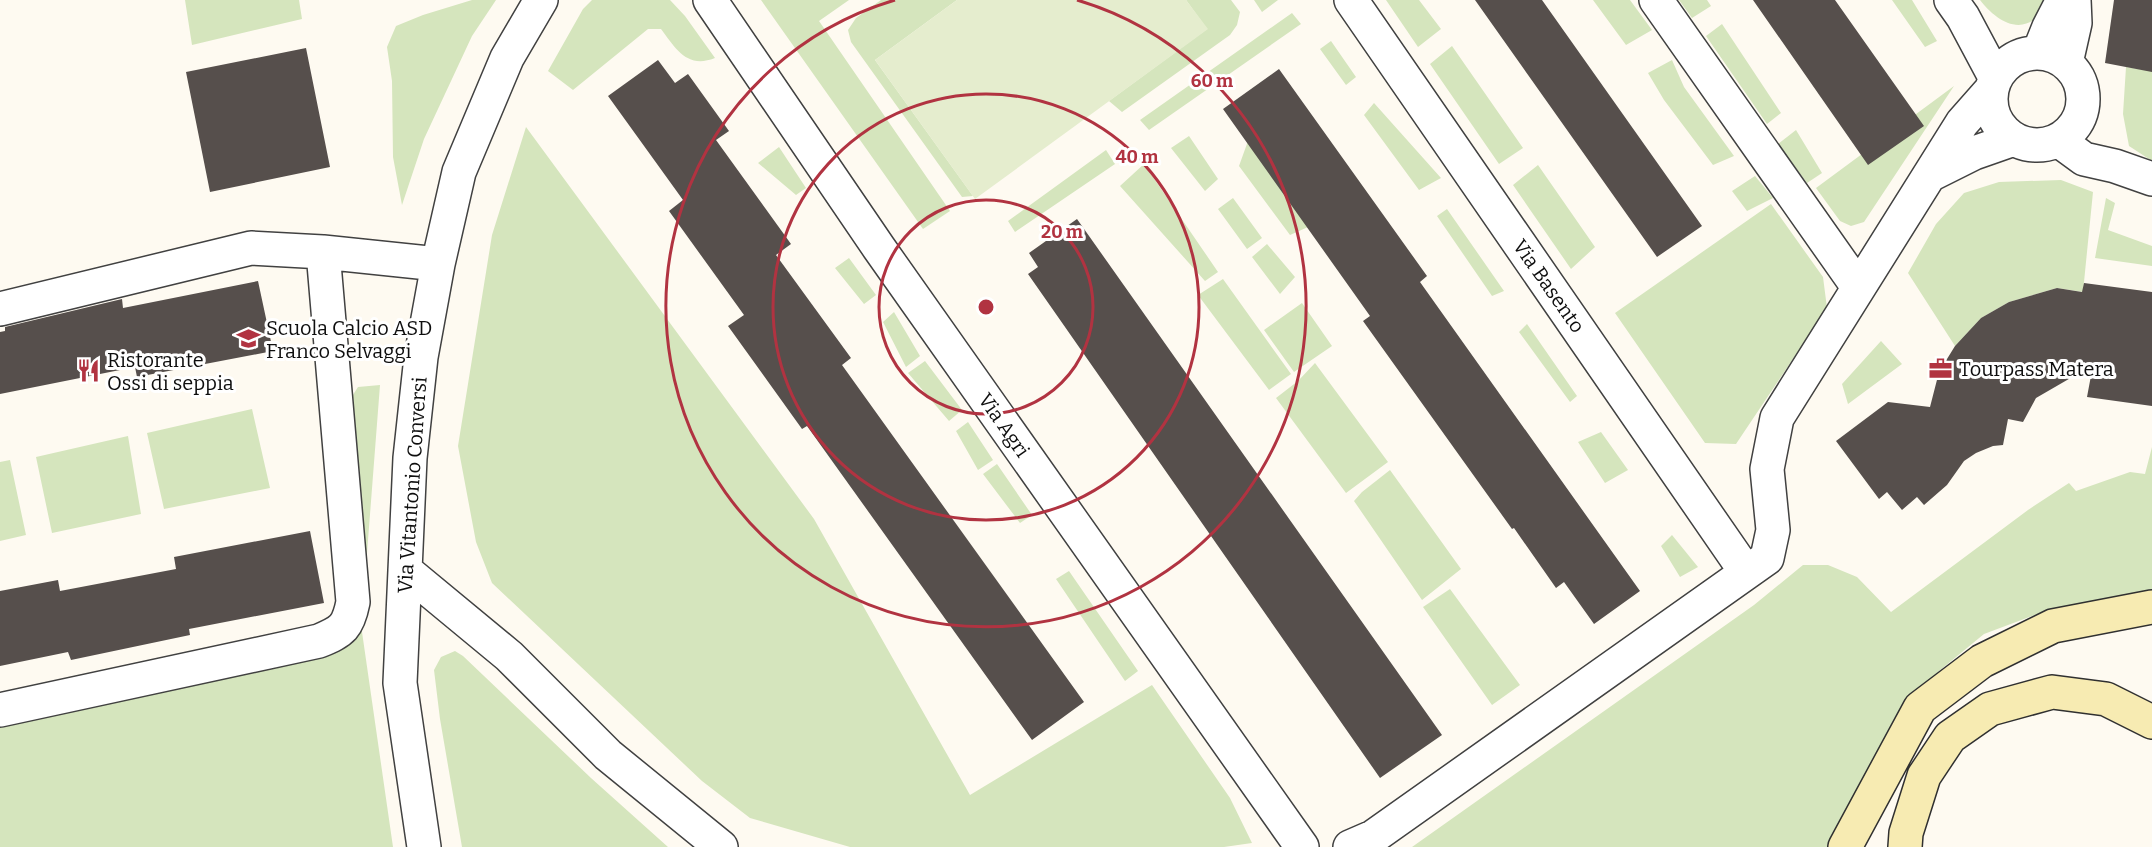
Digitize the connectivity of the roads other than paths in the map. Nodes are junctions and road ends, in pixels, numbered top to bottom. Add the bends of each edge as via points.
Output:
1 (541, 0) edge
2 (710, 0) edge
3 (1351, 0) edge
4 (1656, 0) edge
5 (2063, 0) edge
6 (2074, 0) edge
7 (1957, 9) edge
8 (2021, 68) junction
9 (2083, 103) junction
10 (2014, 139) junction
11 (2058, 140) junction
12 (2115, 166) junction
13 (1930, 175) junction
14 (2152, 180) edge
15 (323, 252) junction
16 (438, 264) junction
17 (1858, 287) junction
18 (0, 309) edge
19 (405, 570) junction
20 (1746, 572) junction
21 (2152, 607) edge
22 (0, 710) edge
23 (2152, 722) edge
24 (424, 847) edge
25 (721, 847) edge
26 (1302, 847) edge
27 (1350, 847) edge
28 (1845, 847) edge
29 (1905, 847) edge

1 - 16 street, Via Vitantonio Conversi via 507,58 459,171
2 - 26 street, Via Agri via 893,268
3 - 20 street, Via Basento
4 - 17 street
5 - 8 street
6 - 8 street via 2075,23
7 - 8 street
8 - 9 street via 2076,73
8 - 10 street via 1990,103 2002,130
8 - 13 street via 1962,123
9 - 11 street via 2079,118
9 - 12 street via 2091,137
10 - 11 street via 2028,144
10 - 13 street
11 - 12 street via 2084,159
12 - 14 street
13 - 17 street
15 - 16 street
15 - 18 street via 251,249
15 - 22 street via 353,602 349,621 336,634 319,641
16 - 19 street, Via Vitantonio Conversi via 421,357 410,458
17 - 20 street via 1777,418 1767,469 1773,530 1767,558
19 - 24 street, Via Vitantonio Conversi via 400,683
19 - 25 street via 509,656 608,754
20 - 27 street via 1373,837
21 - 28 street via 2052,626 1982,661 1920,708
23 - 29 street via 2106,699 2052,692 1990,710 1950,737 1924,776

